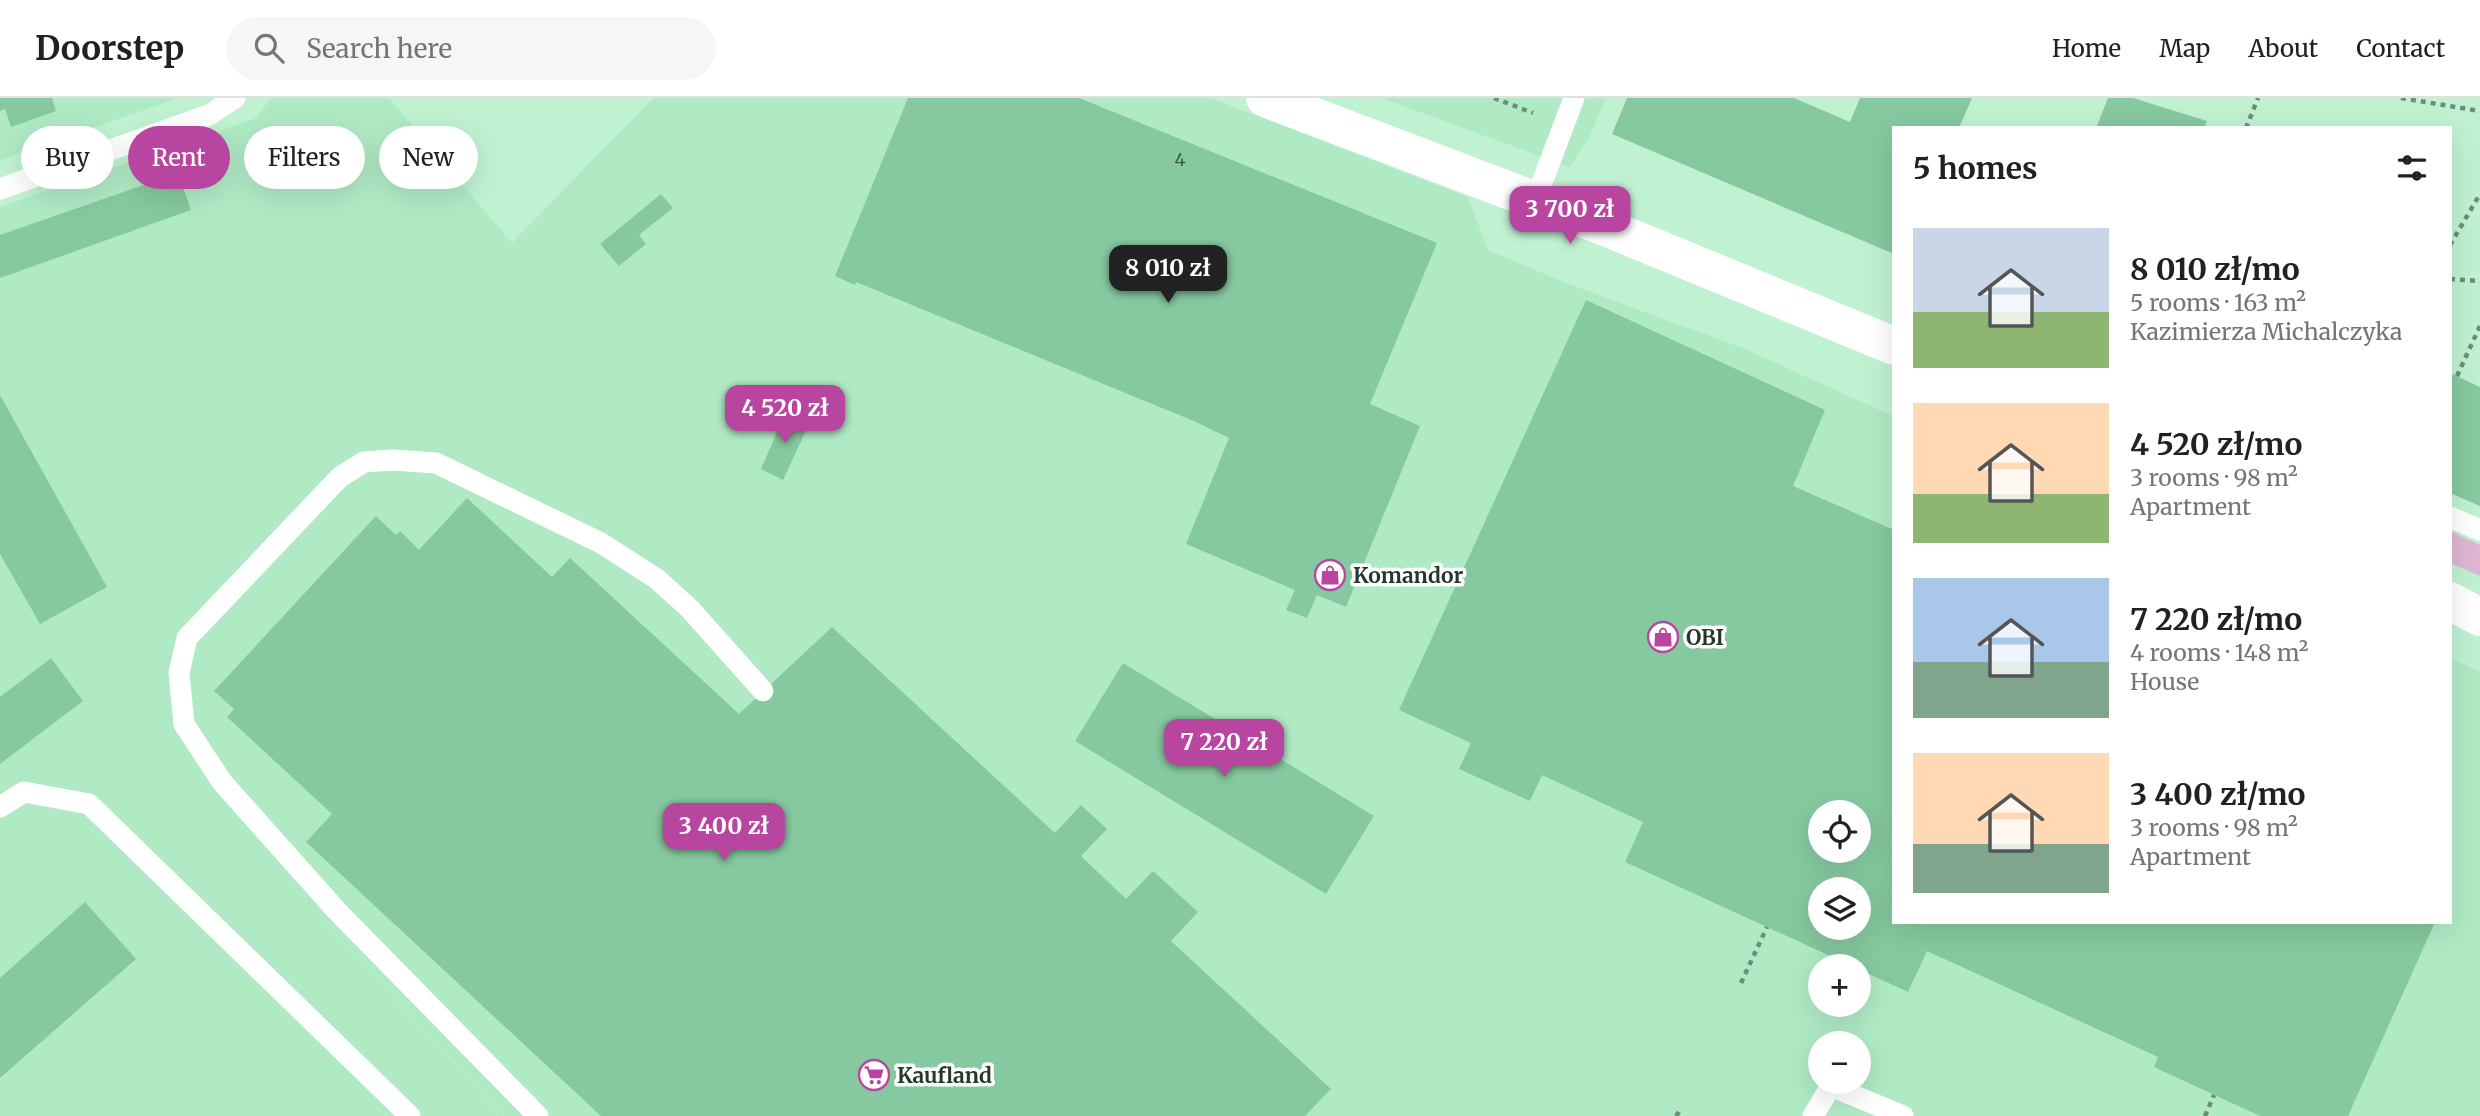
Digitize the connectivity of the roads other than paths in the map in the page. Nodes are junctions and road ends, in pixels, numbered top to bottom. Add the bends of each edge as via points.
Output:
1 (235, 98) edge
2 (1265, 98) edge
3 (1574, 98) edge
4 (0, 189) edge
5 (1535, 201) junction
6 (1892, 345) edge
7 (2452, 518) edge
8 (2480, 530) edge
9 (2452, 602) edge
10 (2480, 617) edge
11 (763, 691) dead end
12 (0, 807) edge
13 (410, 1116) edge
14 (538, 1116) edge
15 (1814, 1116) edge
16 (1903, 1116) edge

1 - 4 lane via 209,115
2 - 5 street
3 - 5 lane
5 - 6 street
7 - 8 lane
9 - 10 street
11 - 14 lane via 657,579 601,543 436,463 364,462 340,477 187,638 178,673 184,724 222,782 337,911
12 - 13 lane via 24,793 89,804
15 - 16 lane via 1831,1086

